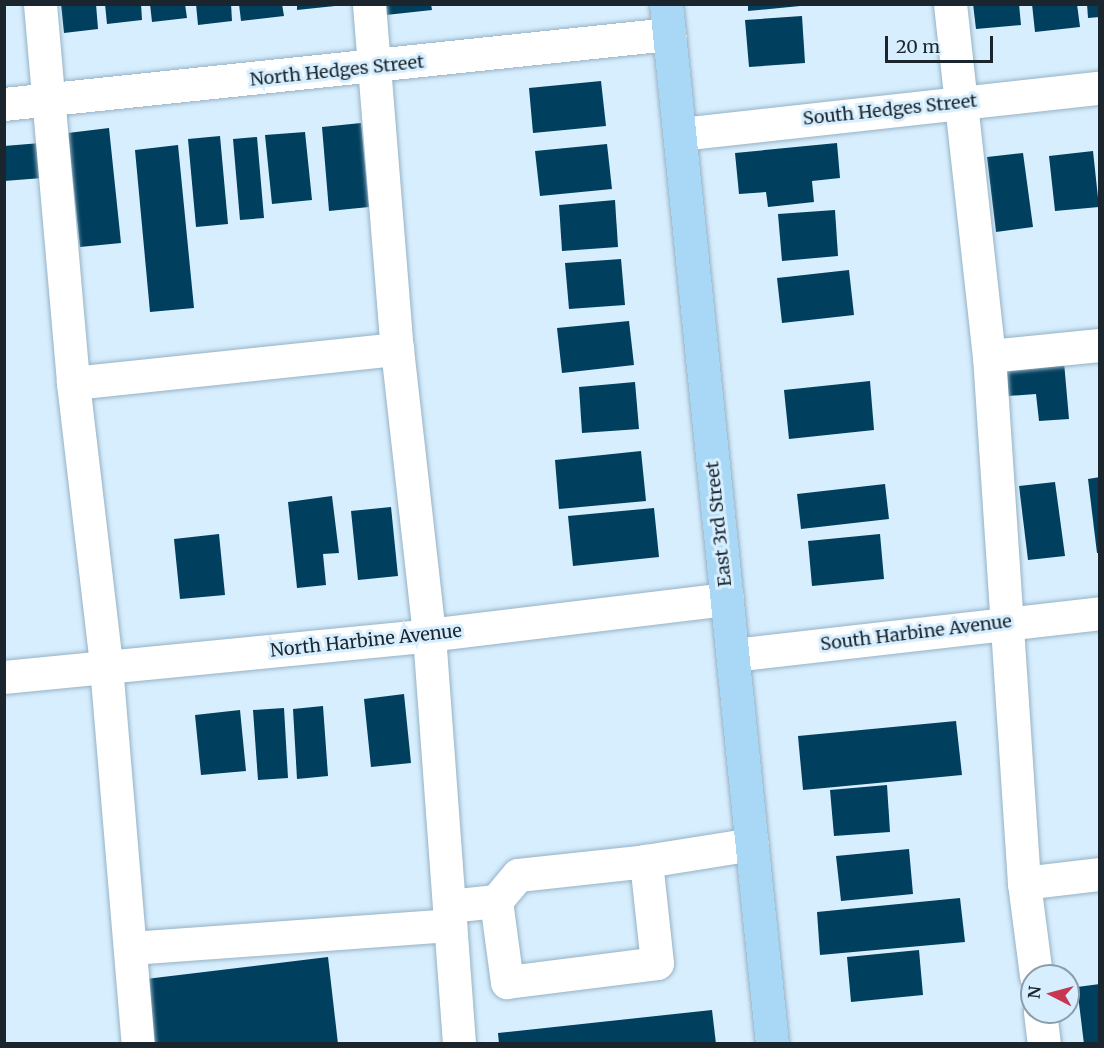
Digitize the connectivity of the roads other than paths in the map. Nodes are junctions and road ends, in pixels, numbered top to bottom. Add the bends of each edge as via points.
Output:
1 (40, 4) edge
2 (369, 4) edge
3 (950, 4) edge
4 (667, 19) edge
5 (375, 67) junction
6 (1100, 88) edge
7 (50, 99) junction
8 (960, 102) junction
9 (4, 104) edge
10 (680, 134) junction
11 (1100, 345) edge
12 (397, 349) junction
13 (989, 356) junction
14 (73, 383) junction
15 (727, 599) junction
16 (1100, 613) edge
17 (1009, 622) junction
18 (429, 635) junction
19 (734, 655) junction
20 (106, 666) junction
21 (4, 677) edge
22 (752, 844) junction
23 (646, 861) junction
24 (1100, 874) edge
25 (1024, 883) junction
26 (496, 901) junction
27 (449, 916) junction
28 (130, 948) junction
29 (1034, 964) edge
30 (1042, 1024) edge
31 (138, 1044) edge
32 (459, 1044) edge
33 (772, 1044) edge
34 (1044, 1044) edge

1 - 7 street
2 - 5 street
3 - 8 street
4 - 5 street, North Hedges Street
4 - 10 main road, East 3rd Street
5 - 7 street, North Hedges Street
5 - 12 street
6 - 8 street, South Hedges Street
7 - 9 street, North Hedges Street
7 - 14 street
8 - 10 street, South Hedges Street
8 - 13 street
10 - 15 main road, East 3rd Street
11 - 13 street
12 - 14 street
12 - 18 street
13 - 17 street
14 - 20 street
15 - 18 street, North Harbine Avenue
15 - 19 main road, East 3rd Street
16 - 17 street, South Harbine Avenue
17 - 19 street, South Harbine Avenue
17 - 25 street
18 - 20 street, North Harbine Avenue
18 - 27 street
19 - 22 main road, East 3rd Street
20 - 21 street, North Harbine Avenue
20 - 28 street
22 - 23 street
22 - 33 main road, East 3rd Street
23 - 26 street via 519,875
23 - 26 street via 657,963 507,982
24 - 25 street
25 - 29 street
26 - 27 street
27 - 28 street
27 - 32 street
28 - 31 street
30 - 34 street

